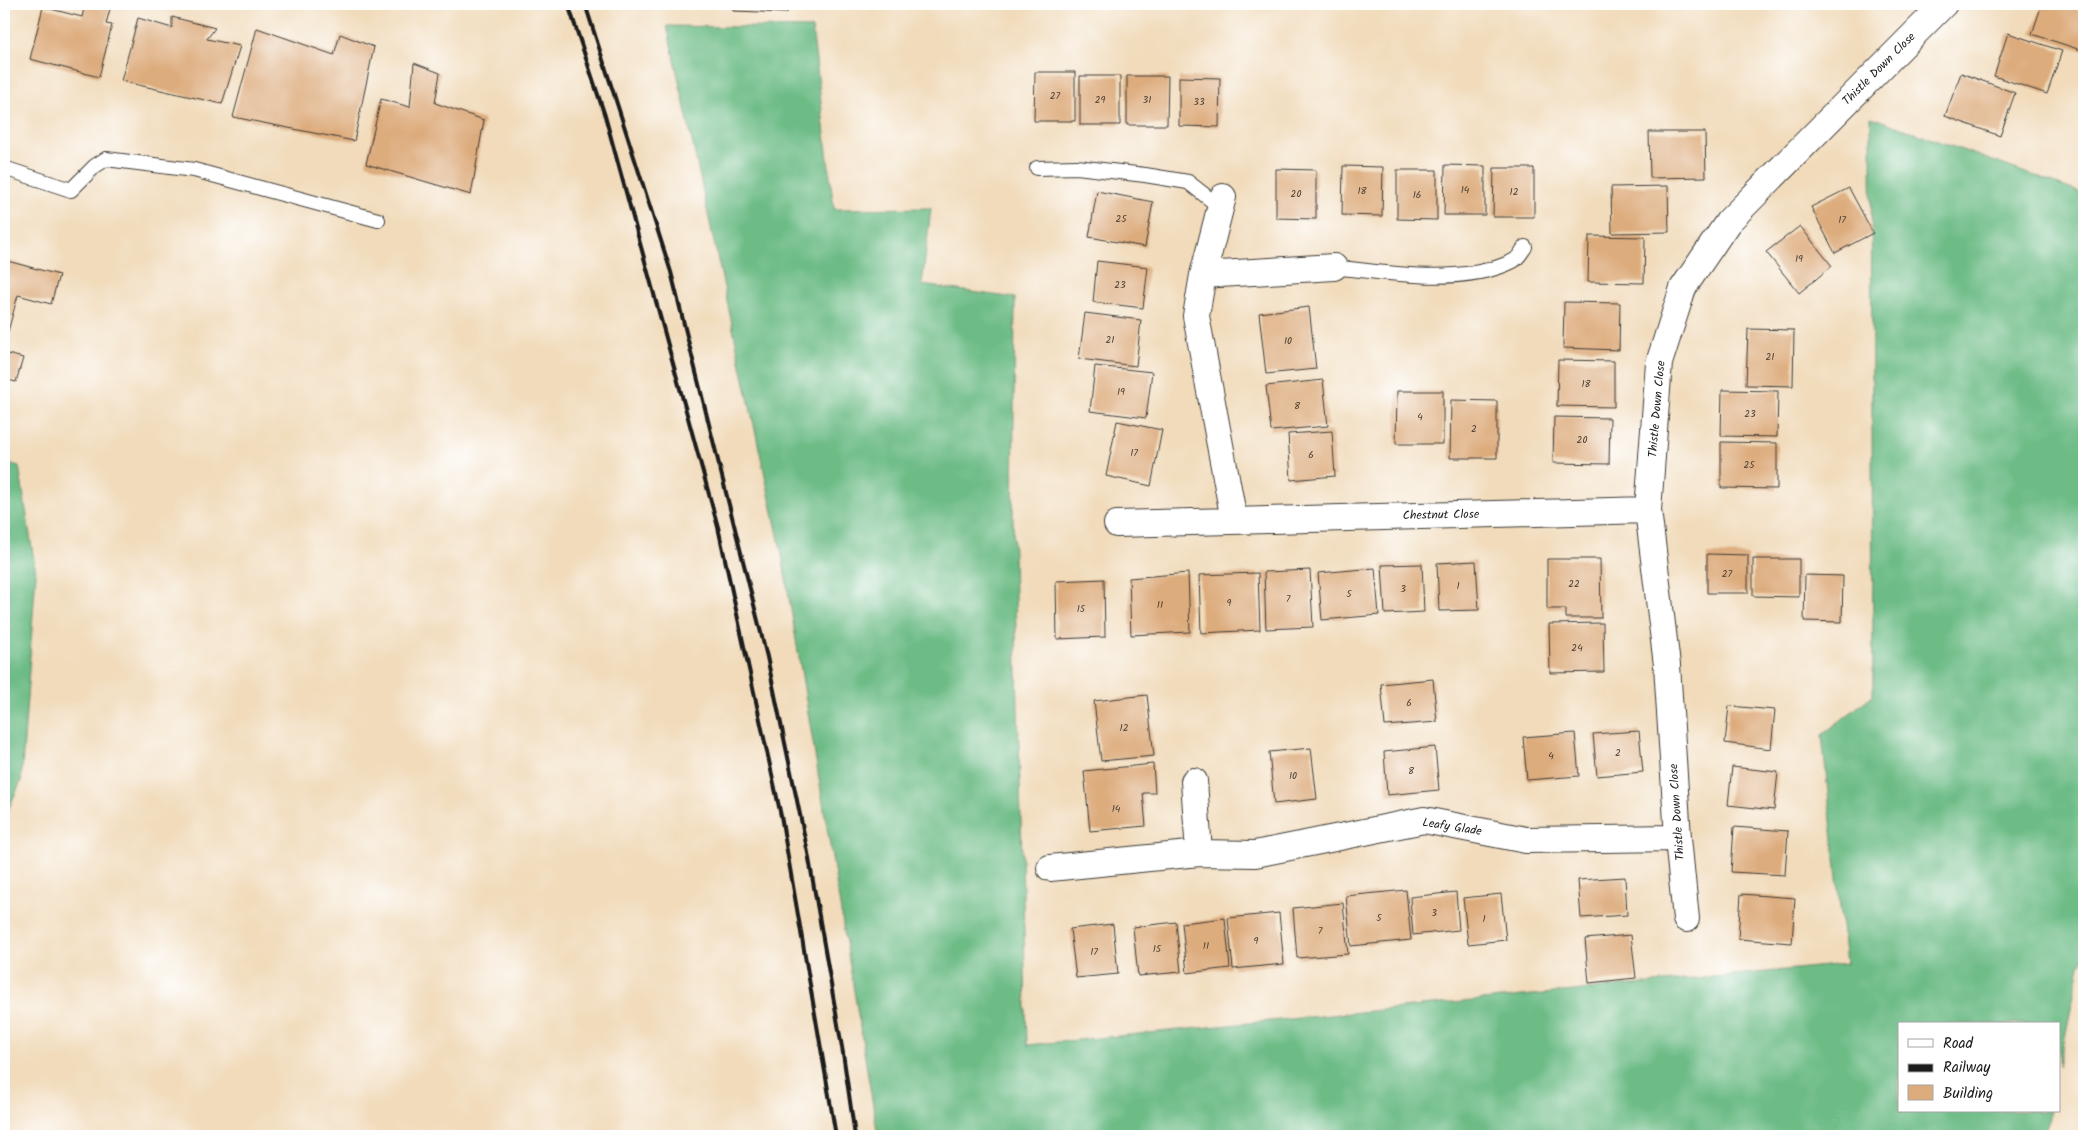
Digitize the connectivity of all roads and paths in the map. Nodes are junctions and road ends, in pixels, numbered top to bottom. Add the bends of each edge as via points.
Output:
1 (1944, 4) edge
2 (4, 168) edge
3 (1037, 168) dead end
4 (1221, 202) joint
5 (378, 220) dead end
6 (1525, 246) dead end
7 (1334, 267) joint
8 (1202, 275) junction
9 (1648, 510) junction
10 (1234, 520) junction
11 (1117, 524) dead end
12 (1194, 781) dead end
13 (1678, 838) junction
14 (1200, 853) junction
15 (1050, 868) dead end
16 (1686, 919) dead end

1 - 9 street, Thistle Down Close via 1728,222 1683,288 1659,363
2 - 5 lane via 71,190 106,159 194,170
3 - 4 lane via 1077,167 1188,182
4 - 8 street
6 - 7 lane via 1515,261 1478,272 1422,276
7 - 8 street
8 - 10 street via 1196,316
9 - 10 street, Chestnut Close
9 - 13 street, Thistle Down Close via 1667,665
10 - 11 street, Chestnut Close
12 - 14 street
13 - 14 street, Leafy Glade via 1526,840 1424,820 1255,854
13 - 16 street, Thistle Down Close
14 - 15 street, Leafy Glade

